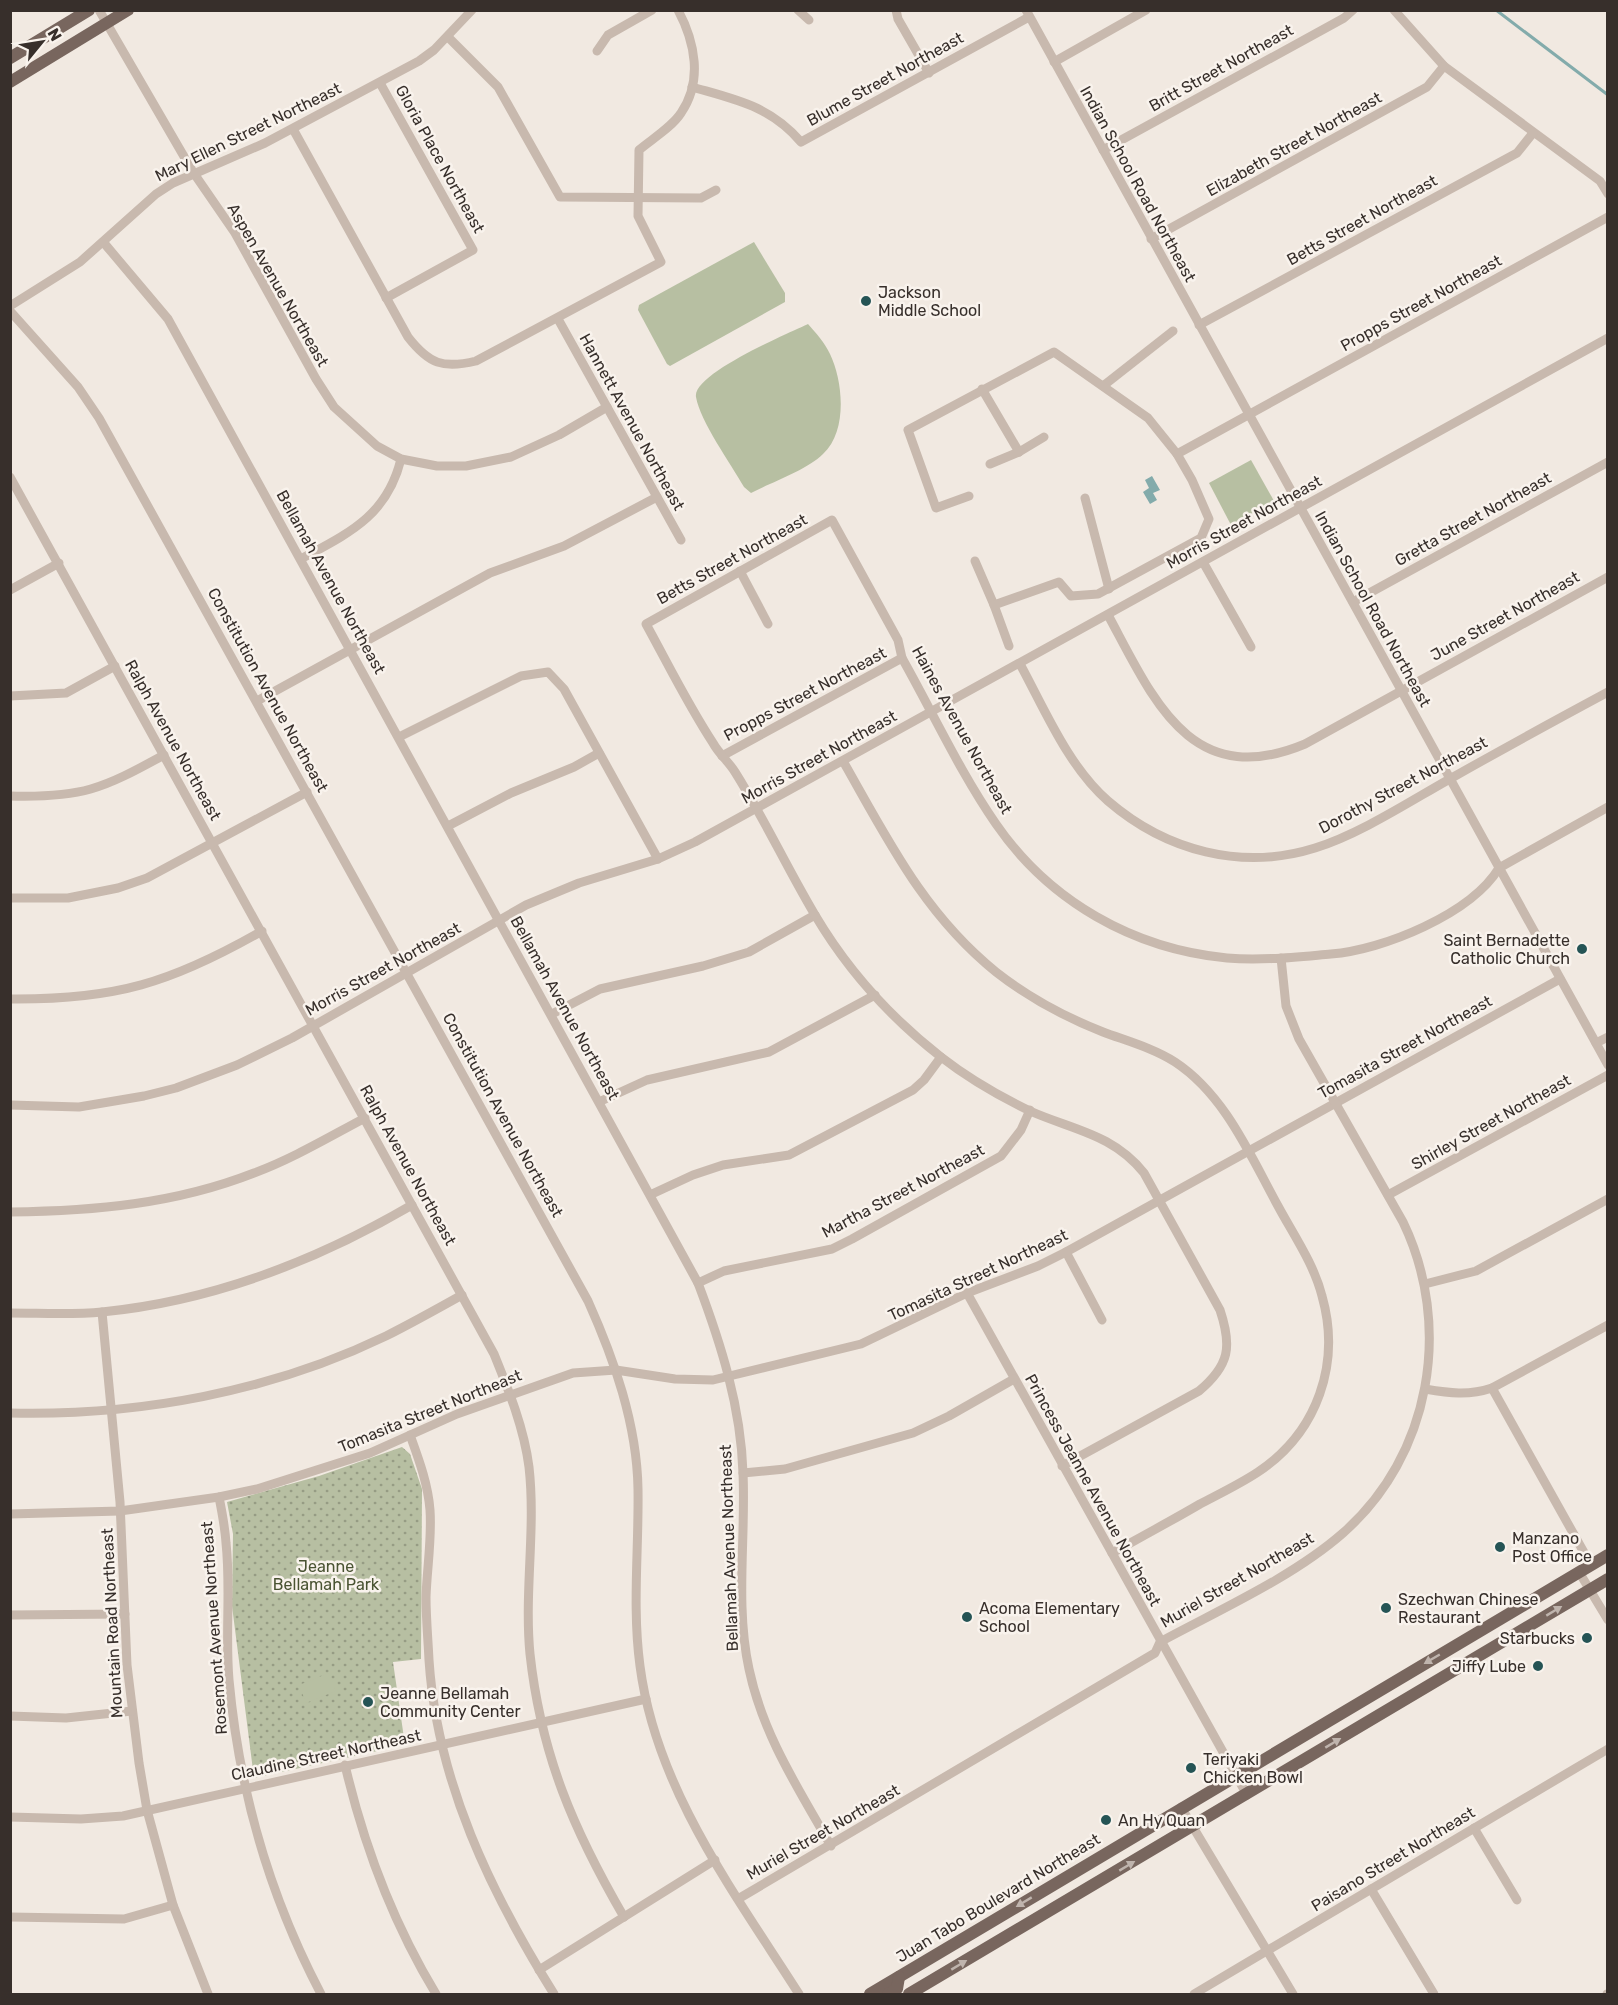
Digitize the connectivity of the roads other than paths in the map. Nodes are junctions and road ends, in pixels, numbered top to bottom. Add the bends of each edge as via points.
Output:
1 (89, 10) edge
2 (99, 10) edge
3 (128, 10) edge
4 (472, 10) edge
5 (652, 10) edge
6 (678, 10) edge
7 (798, 10) edge
8 (896, 10) edge
9 (1146, 10) edge
10 (1353, 10) edge
11 (1394, 10) edge
12 (1028, 14) edge
13 (809, 20) dead end
14 (106, 24) junction
15 (448, 37) junction
16 (597, 51) dead end
17 (10, 58) edge
18 (1054, 62) junction
19 (1444, 66) junction
20 (928, 73) junction
21 (10, 82) edge
22 (380, 83) junction
23 (692, 87) junction
24 (292, 129) junction
25 (1533, 133) junction
26 (1103, 150) junction
27 (193, 172) junction
28 (716, 190) dead end
29 (1608, 194) edge
30 (637, 199) junction
31 (1608, 217) edge
32 (1151, 239) junction
33 (104, 243) junction
34 (386, 298) junction
35 (10, 306) edge
36 (10, 311) edge
37 (558, 319) junction
38 (1199, 325) junction
39 (1173, 331) dead end
40 (1608, 338) edge
41 (1104, 386) junction
42 (982, 389) junction
43 (607, 407) junction
44 (1248, 415) junction
45 (1044, 437) dead end
46 (1019, 452) junction
47 (1177, 454) junction
48 (401, 459) junction
49 (1608, 462) edge
50 (990, 464) dead end
51 (10, 477) edge
52 (969, 496) dead end
53 (657, 497) junction
54 (1085, 498) dead end
55 (1300, 508) junction
56 (832, 520) joint
57 (681, 540) dead end
58 (301, 559) junction
59 (975, 561) dead end
60 (1203, 562) junction
61 (59, 563) junction
62 (740, 571) junction
63 (1608, 577) edge
64 (1109, 589) junction
65 (10, 590) edge
66 (1353, 602) junction
67 (994, 605) junction
68 (1108, 615) junction
69 (768, 624) dead end
70 (1009, 646) dead end
71 (1251, 647) dead end
72 (351, 650) junction
73 (902, 658) junction
74 (1020, 664) junction
75 (115, 666) junction
76 (1401, 690) junction
77 (1608, 692) edge
78 (10, 696) edge
79 (257, 701) junction
80 (932, 712) junction
81 (399, 737) junction
82 (599, 753) junction
83 (164, 754) junction
84 (722, 756) junction
85 (843, 761) junction
86 (1450, 779) junction
87 (307, 792) junction
88 (10, 796) edge
89 (1608, 807) edge
90 (755, 809) junction
91 (448, 826) junction
92 (213, 843) junction
93 (658, 859) junction
94 (1498, 867) junction
95 (10, 898) edge
96 (815, 915) junction
97 (500, 921) junction
98 (262, 931) junction
99 (1281, 958) junction
100 (407, 972) junction
101 (1560, 979) junction
102 (875, 995) junction
103 (10, 999) edge
104 (552, 1014) junction
105 (314, 1025) junction
106 (1608, 1037) edge
107 (1596, 1043) junction
108 (941, 1057) junction
109 (1608, 1065) edge
110 (1608, 1075) edge
111 (601, 1101) junction
112 (1335, 1101) junction
113 (10, 1105) edge
114 (1029, 1110) junction
115 (365, 1118) junction
116 (1248, 1152) junction
117 (652, 1194) junction
118 (1388, 1195) junction
119 (1608, 1199) edge
120 (1159, 1200) junction
121 (412, 1205) junction
122 (10, 1212) edge
123 (1066, 1252) junction
124 (698, 1282) junction
125 (1425, 1284) junction
126 (967, 1293) junction
127 (462, 1295) junction
128 (102, 1312) junction
129 (10, 1313) edge
130 (1102, 1320) dead end
131 (1608, 1325) edge
132 (615, 1370) junction
133 (728, 1376) junction
134 (1014, 1379) junction
135 (1492, 1388) junction
136 (1425, 1389) junction
137 (510, 1395) junction
138 (112, 1410) junction
139 (10, 1413) edge
140 (410, 1435) junction
141 (1062, 1466) junction
142 (743, 1473) junction
143 (219, 1497) junction
144 (120, 1511) junction
145 (10, 1514) edge
146 (1112, 1553) junction
147 (1608, 1555) edge
148 (1591, 1565) junction
149 (1579, 1572) junction
150 (1608, 1579) edge
151 (1589, 1590) junction
152 (125, 1614) junction
153 (10, 1615) edge
154 (1608, 1620) edge
155 (1160, 1642) junction
156 (646, 1700) junction
157 (132, 1711) junction
158 (10, 1716) edge
159 (542, 1723) junction
160 (443, 1745) junction
161 (1608, 1749) edge
162 (345, 1765) junction
163 (1236, 1775) junction
164 (246, 1788) junction
165 (1246, 1795) junction
166 (1181, 1807) junction
167 (147, 1810) junction
168 (10, 1817) edge
169 (1193, 1827) junction
170 (1474, 1828) junction
171 (831, 1846) junction
172 (715, 1860) junction
173 (1371, 1889) junction
174 (738, 1899) junction
175 (1517, 1900) dead end
176 (173, 1905) junction
177 (10, 1917) edge
178 (624, 1917) junction
179 (1267, 1952) junction
180 (539, 1970) junction
181 (899, 1977) junction
182 (208, 1995) edge
183 (321, 1995) edge
184 (436, 1995) edge
185 (554, 1995) edge
186 (799, 1995) edge
187 (870, 1995) edge
188 (888, 1995) edge
189 (909, 1995) edge
190 (1194, 1995) edge
191 (1293, 1995) edge
192 (1434, 1995) edge

1 - 17 main road
2 - 14 street, Aspen Avenue Northeast
3 - 14 main road
4 - 15 street, Mary Ellen Street Northeast
5 - 16 street via 608,35
6 - 23 street via 690,31 695,58
7 - 13 street
8 - 20 street
9 - 18 street
10 - 26 street, Britt Street Northeast
11 - 19 street
12 - 18 street, Indian School Road Northeast
12 - 20 street, Blume Street Northeast
14 - 21 main road
14 - 27 street, Aspen Avenue Northeast
15 - 22 street, Mary Ellen Street Northeast via 419,61
15 - 30 street via 498,87 560,197
18 - 26 street, Indian School Road Northeast
19 - 25 street
19 - 32 street, Elizabeth Street Northeast via 1427,87
20 - 23 street, Blume Street Northeast via 801,142 787,125 759,107
22 - 24 street, Mary Ellen Street Northeast
22 - 34 street, Gloria Place Northeast via 473,250
23 - 30 street via 681,113 639,150
24 - 27 street, Mary Ellen Street Northeast
24 - 34 street
25 - 29 street via 1600,181
25 - 38 street, Betts Street Northeast via 1517,153
26 - 32 street, Indian School Road Northeast
27 - 33 street, Mary Ellen Street Northeast via 156,194
27 - 48 street, Aspen Avenue Northeast via 235,233 334,407 369,439
28 - 30 street via 701,198
30 - 37 street via 638,216 661,262
31 - 44 street, Propps Street Northeast
32 - 38 street, Indian School Road Northeast
33 - 35 street, Mary Ellen Street Northeast
33 - 58 street, Bellamah Avenue Northeast via 168,319
34 - 37 street via 421,353 431,361 445,364 476,362
36 - 79 street, Constitution Avenue Northeast via 78,387 99,418
37 - 43 street, Hannett Avenue Northeast
38 - 44 street, Indian School Road Northeast
39 - 41 street
40 - 55 street, Morris Street Northeast
41 - 42 street via 1054,352
41 - 47 street via 1148,418
42 - 46 street
42 - 52 street via 908,430 936,508
43 - 48 street via 559,435 495,461 437,466
43 - 53 street, Hannett Avenue Northeast
44 - 47 street, Propps Street Northeast
44 - 55 street, Indian School Road Northeast
45 - 46 street
46 - 50 street
47 - 64 street via 1209,519 1201,538
48 - 58 street via 393,485 371,516
49 - 66 street, Gretta Street Northeast
51 - 61 street, Ralph Avenue Northeast
53 - 57 street, Hannett Avenue Northeast
53 - 72 street via 564,546 490,573
54 - 64 street
55 - 60 street, Morris Street Northeast
55 - 66 street, Indian School Road Northeast
56 - 62 street, Betts Street Northeast
56 - 73 street, Haines Avenue Northeast via 898,640
58 - 72 street, Bellamah Avenue Northeast
59 - 67 street
60 - 68 street, Morris Street Northeast
60 - 71 street
61 - 65 street
61 - 75 street, Ralph Avenue Northeast
62 - 69 street
62 - 84 street, Betts Street Northeast via 646,624
63 - 76 street, June Street Northeast
64 - 67 street via 1071,596 1059,582
66 - 76 street, Indian School Road Northeast
67 - 70 street
68 - 74 street, Morris Street Northeast
68 - 76 street, June Street Northeast via 1164,712 1196,742 1219,753 1261,758 1283,753
72 - 79 street
72 - 81 street, Bellamah Avenue Northeast
73 - 80 street, Haines Avenue Northeast
73 - 84 street, Propps Street Northeast
74 - 80 street, Morris Street Northeast
74 - 86 street, Dorothy Street Northeast via 1072,758 1107,800 1168,840 1200,852 1268,858 1318,848
75 - 78 street via 66,693
75 - 83 street, Ralph Avenue Northeast
76 - 86 street, Indian School Road Northeast
77 - 86 street, Dorothy Street Northeast
79 - 87 street, Constitution Avenue Northeast
80 - 85 street, Morris Street Northeast
80 - 99 street, Haines Avenue Northeast via 984,806 1009,842 1032,869 1081,908 1123,931 1168,947 1229,958
81 - 82 street via 521,676 548,672 564,689
81 - 91 street, Bellamah Avenue Northeast
82 - 91 street
82 - 93 street
83 - 88 street via 113,783 86,792 50,797
83 - 92 street, Ralph Avenue Northeast
84 - 90 street
85 - 90 street, Morris Street Northeast
85 - 116 street via 915,886 969,948 1057,1012 1173,1061 1210,1093
86 - 94 street, Indian School Road Northeast
87 - 92 street
87 - 100 street, Constitution Avenue Northeast
89 - 94 street
90 - 93 street, Morris Street Northeast
90 - 96 street
91 - 97 street, Bellamah Avenue Northeast
92 - 95 street via 147,878 118,888 68,898
92 - 98 street, Ralph Avenue Northeast
93 - 97 street, Morris Street Northeast via 579,883 526,905
94 - 99 street via 1491,880 1448,913 1405,936 1354,953
94 - 101 street, Indian School Road Northeast
96 - 102 street via 841,955
96 - 104 street via 749,952 600,989
97 - 100 street, Morris Street Northeast
97 - 104 street, Bellamah Avenue Northeast
98 - 103 street via 184,972 129,989 87,997
98 - 105 street, Ralph Avenue Northeast
99 - 112 street via 1286,1006 1299,1039
100 - 105 street, Morris Street Northeast
100 - 132 street, Constitution Avenue Northeast via 588,1301
101 - 107 street, Indian School Road Northeast
101 - 112 street, Tomasita Street Northeast
102 - 108 street
102 - 111 street via 769,1052 646,1080
104 - 111 street, Bellamah Avenue Northeast
105 - 113 street, Morris Street Northeast via 237,1065 176,1088 79,1107
105 - 115 street, Ralph Avenue Northeast
106 - 107 street
107 - 109 street, Indian School Road Northeast
108 - 114 street
108 - 117 street via 913,1090 810,1146 789,1155 723,1165 693,1174
110 - 118 street, Shirley Street Northeast
111 - 117 street, Bellamah Avenue Northeast
112 - 116 street, Tomasita Street Northeast
112 - 118 street
114 - 120 street via 1116,1145 1139,1166
114 - 124 street, Martha Street Northeast via 1017,1137 1000,1156 852,1239 832,1249 724,1271
115 - 121 street, Ralph Avenue Northeast
115 - 122 street via 255,1173 170,1198 77,1211
116 - 120 street, Tomasita Street Northeast
116 - 146 street via 1322,1293 1331,1346 1326,1376 1305,1423 1291,1442 1259,1471
117 - 124 street, Bellamah Avenue Northeast
118 - 125 street via 1412,1242
119 - 125 street via 1476,1271
120 - 123 street, Tomasita Street Northeast
120 - 141 street via 1220,1310 1228,1334 1227,1353 1212,1380 1198,1390
121 - 127 street, Ralph Avenue Northeast
121 - 128 street via 313,1258 264,1277 158,1303
123 - 126 street, Tomasita Street Northeast
123 - 130 street
124 - 133 street, Bellamah Avenue Northeast
125 - 136 street via 1431,1336
126 - 133 street, Tomasita Street Northeast via 876,1339
126 - 134 street, Princess Jeanne Avenue Northeast
127 - 137 street, Ralph Avenue Northeast via 494,1354
127 - 138 street via 386,1336 288,1375 183,1401
128 - 129 street
128 - 138 street, Mountain Road Northeast
131 - 135 street
132 - 133 street, Tomasita Street Northeast via 695,1381
132 - 137 street, Tomasita Street Northeast via 573,1373
132 - 156 street, Constitution Avenue Northeast via 636,1469 636,1629
133 - 142 street, Bellamah Avenue Northeast via 740,1425
134 - 141 street, Princess Jeanne Avenue Northeast
134 - 142 street via 913,1433 785,1469
135 - 136 street via 1457,1395
135 - 148 street
136 - 155 street, Muriel Street Northeast via 1403,1456 1383,1488 1343,1533 1307,1560
137 - 140 street, Tomasita Street Northeast
137 - 159 street, Ralph Avenue Northeast via 529,1468 527,1605
138 - 139 street
138 - 144 street, Mountain Road Northeast
140 - 143 street, Tomasita Street Northeast via 326,1468
140 - 160 street via 421,1463 430,1512 426,1598 429,1663
141 - 146 street, Princess Jeanne Avenue Northeast
142 - 171 street, Bellamah Avenue Northeast via 742,1586 748,1667 769,1736
143 - 144 street, Tomasita Street Northeast
143 - 164 street, Rosemont Avenue Northeast via 226,1543 229,1679
144 - 145 street, Tomasita Street Northeast
144 - 152 street, Mountain Road Northeast
146 - 155 street, Princess Jeanne Avenue Northeast
147 - 148 main road, Juan Tabo Boulevard Northeast
148 - 149 main road, Juan Tabo Boulevard Northeast
149 - 151 street
149 -> 163 main road, Juan Tabo Boulevard Northeast
150 - 151 main road
151 - 154 street
165 -> 151 main road
152 - 153 street
152 - 157 street, Mountain Road Northeast
155 - 163 street, Princess Jeanne Avenue Northeast
155 - 171 street, Muriel Street Northeast via 1155,1653
156 - 159 street, Claudine Street Northeast
156 - 172 street, Constitution Avenue Northeast via 673,1784
157 - 158 street via 66,1718
157 - 167 street, Mountain Road Northeast
159 - 160 street, Claudine Street Northeast
159 - 178 street, Ralph Avenue Northeast via 573,1822
160 - 162 street, Claudine Street Northeast
160 - 180 street via 479,1859
161 - 170 street, Paisano Street Northeast
162 - 164 street, Claudine Street Northeast
162 - 184 street via 377,1873
163 - 165 street, Princess Jeanne Avenue Northeast
163 - 166 main road, Juan Tabo Boulevard Northeast
164 - 167 street, Claudine Street Northeast
164 - 183 street, Rosemont Avenue Northeast via 270,1872
165 - 169 main road
166 - 169 street
166 -> 181 main road, Juan Tabo Boulevard Northeast
167 - 168 street, Claudine Street Northeast via 89,1819
167 - 176 street, Mountain Road Northeast
169 - 179 street
189 -> 169 main road
170 - 173 street, Paisano Street Northeast
170 - 175 street
171 - 174 street, Muriel Street Northeast
172 - 174 street, Constitution Avenue Northeast
172 - 178 street
173 - 179 street, Paisano Street Northeast
173 - 192 street
174 - 186 street, Constitution Avenue Northeast
176 - 177 street via 124,1919
176 - 182 street, Mountain Road Northeast
178 - 180 street
179 - 190 street, Paisano Street Northeast
179 - 191 street
180 - 185 street
181 - 187 main road, Juan Tabo Boulevard Northeast
181 - 188 main road via 897,1989

